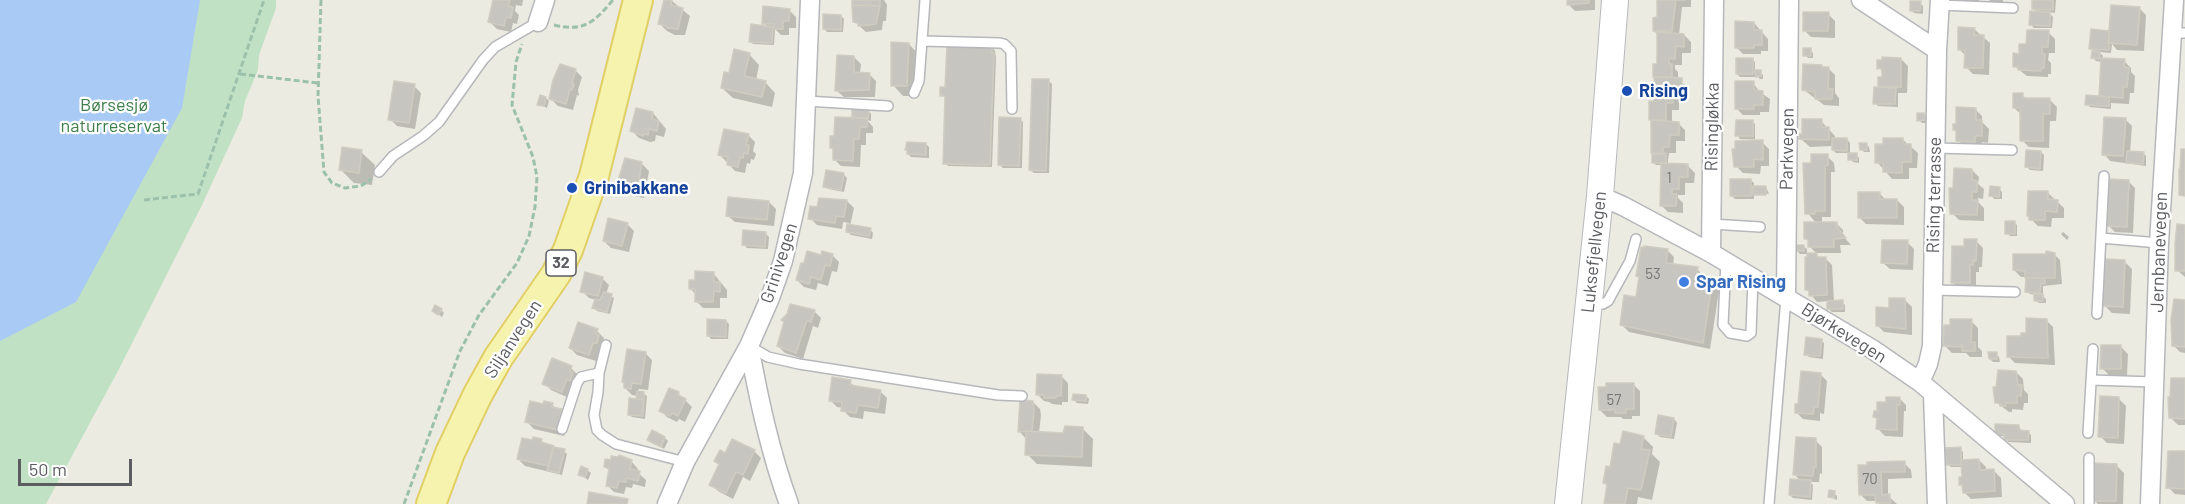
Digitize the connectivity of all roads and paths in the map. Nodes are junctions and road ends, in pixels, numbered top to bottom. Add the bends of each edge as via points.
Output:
1 (264, 0) edge
2 (321, 0) edge
3 (545, 0) edge
4 (613, 0) edge
5 (638, 0) edge
6 (810, 0) edge
7 (925, 0) edge
8 (1615, 0) edge
9 (1714, 0) edge
10 (1789, 0) edge
11 (1861, 0) edge
12 (2174, 0) edge
13 (1940, 2) edge
14 (2013, 8) dead end
15 (532, 25) junction
16 (2179, 33) edge
17 (922, 40) junction
18 (1937, 50) junction
19 (240, 74) junction
20 (318, 83) junction
21 (914, 93) dead end
22 (806, 101) junction
23 (888, 106) dead end
24 (1012, 109) dead end
25 (1935, 148) junction
26 (2012, 150) dead end
27 (379, 172) joint
28 (2104, 176) dead end
29 (1600, 196) junction
30 (144, 200) dead end
31 (1711, 224) junction
32 (1760, 227) dead end
33 (1636, 238) dead end
34 (2101, 238) junction
35 (2159, 243) junction
36 (1718, 258) junction
37 (1753, 278) junction
38 (1933, 290) junction
39 (2015, 292) dead end
40 (1786, 298) junction
41 (1589, 301) junction
42 (2097, 314) dead end
43 (606, 345) dead end
44 (749, 346) junction
45 (2093, 349) dead end
46 (598, 373) junction
47 (2091, 380) junction
48 (2154, 382) junction
49 (1926, 388) junction
50 (1023, 396) dead end
51 (562, 429) dead end
52 (2088, 433) dead end
53 (2089, 458) dead end
54 (685, 462) junction
55 (404, 504) edge
56 (431, 504) edge
57 (666, 504) edge
58 (789, 504) edge
59 (1568, 504) edge
60 (1769, 504) edge
61 (1938, 504) edge
62 (2065, 504) edge
63 (2089, 504) edge
64 (2150, 504) edge

1 - 19 path
2 - 20 path
3 - 15 street
4 - 15 path via 584,27
5 - 56 main road, Siljanvegen / 32 via 594,176 568,250 477,396
6 - 22 street, Grinivegen
7 - 17 lane
8 - 29 main road, Luksefjellvegen
9 - 31 street, Risingløkka
10 - 40 street, Parkvegen
11 - 18 street
12 - 16 street, Jernbanevegen
13 - 14 lane, Rising terrasse
13 - 18 street, Rising terrasse
15 - 27 lane via 495,47 438,122 393,156
15 - 55 path via 516,62 511,100 537,177 529,236 517,263 479,315 460,351
16 - 35 street, Jernbanevegen
17 - 21 lane via 919,81
17 - 24 lane via 1000,43 1009,47
18 - 25 street, Rising terrasse
19 - 20 path
19 - 30 path via 198,194
20 - 27 path via 323,164 328,179 353,189
22 - 23 lane
22 - 44 street, Grinivegen via 803,173 792,228 770,298
25 - 26 lane
25 - 38 street, Rising terrasse
28 - 34 lane
29 - 36 street, Bjørkevegen
29 - 41 main road, Luksefjellvegen
31 - 32 lane
31 - 36 street, Risingløkka
33 - 41 lane via 1630,261 1608,301
34 - 35 lane
34 - 42 lane
35 - 48 street, Jernbanevegen
36 - 37 street, Bjørkevegen
36 - 37 lane via 1724,325 1730,333 1751,333
37 - 40 street, Bjørkevegen
38 - 39 lane
38 - 49 street, Rising terrasse
40 - 49 street, Bjørkevegen via 1872,349
40 - 60 lane
41 - 59 main road, Luksefjellvegen
43 - 46 lane
44 - 50 lane via 768,357 799,364
44 - 54 street, Grinivegen
44 - 58 street via 771,450
45 - 47 lane
46 - 51 lane via 581,377 577,383
46 - 54 lane via 594,415 597,430 616,444
47 - 48 lane
47 - 52 lane
48 - 64 street, Jernbanevegen
49 - 61 street, Rising terrasse
49 - 62 street, Bjørkevegen
53 - 63 lane
54 - 57 street, Grinivegen

